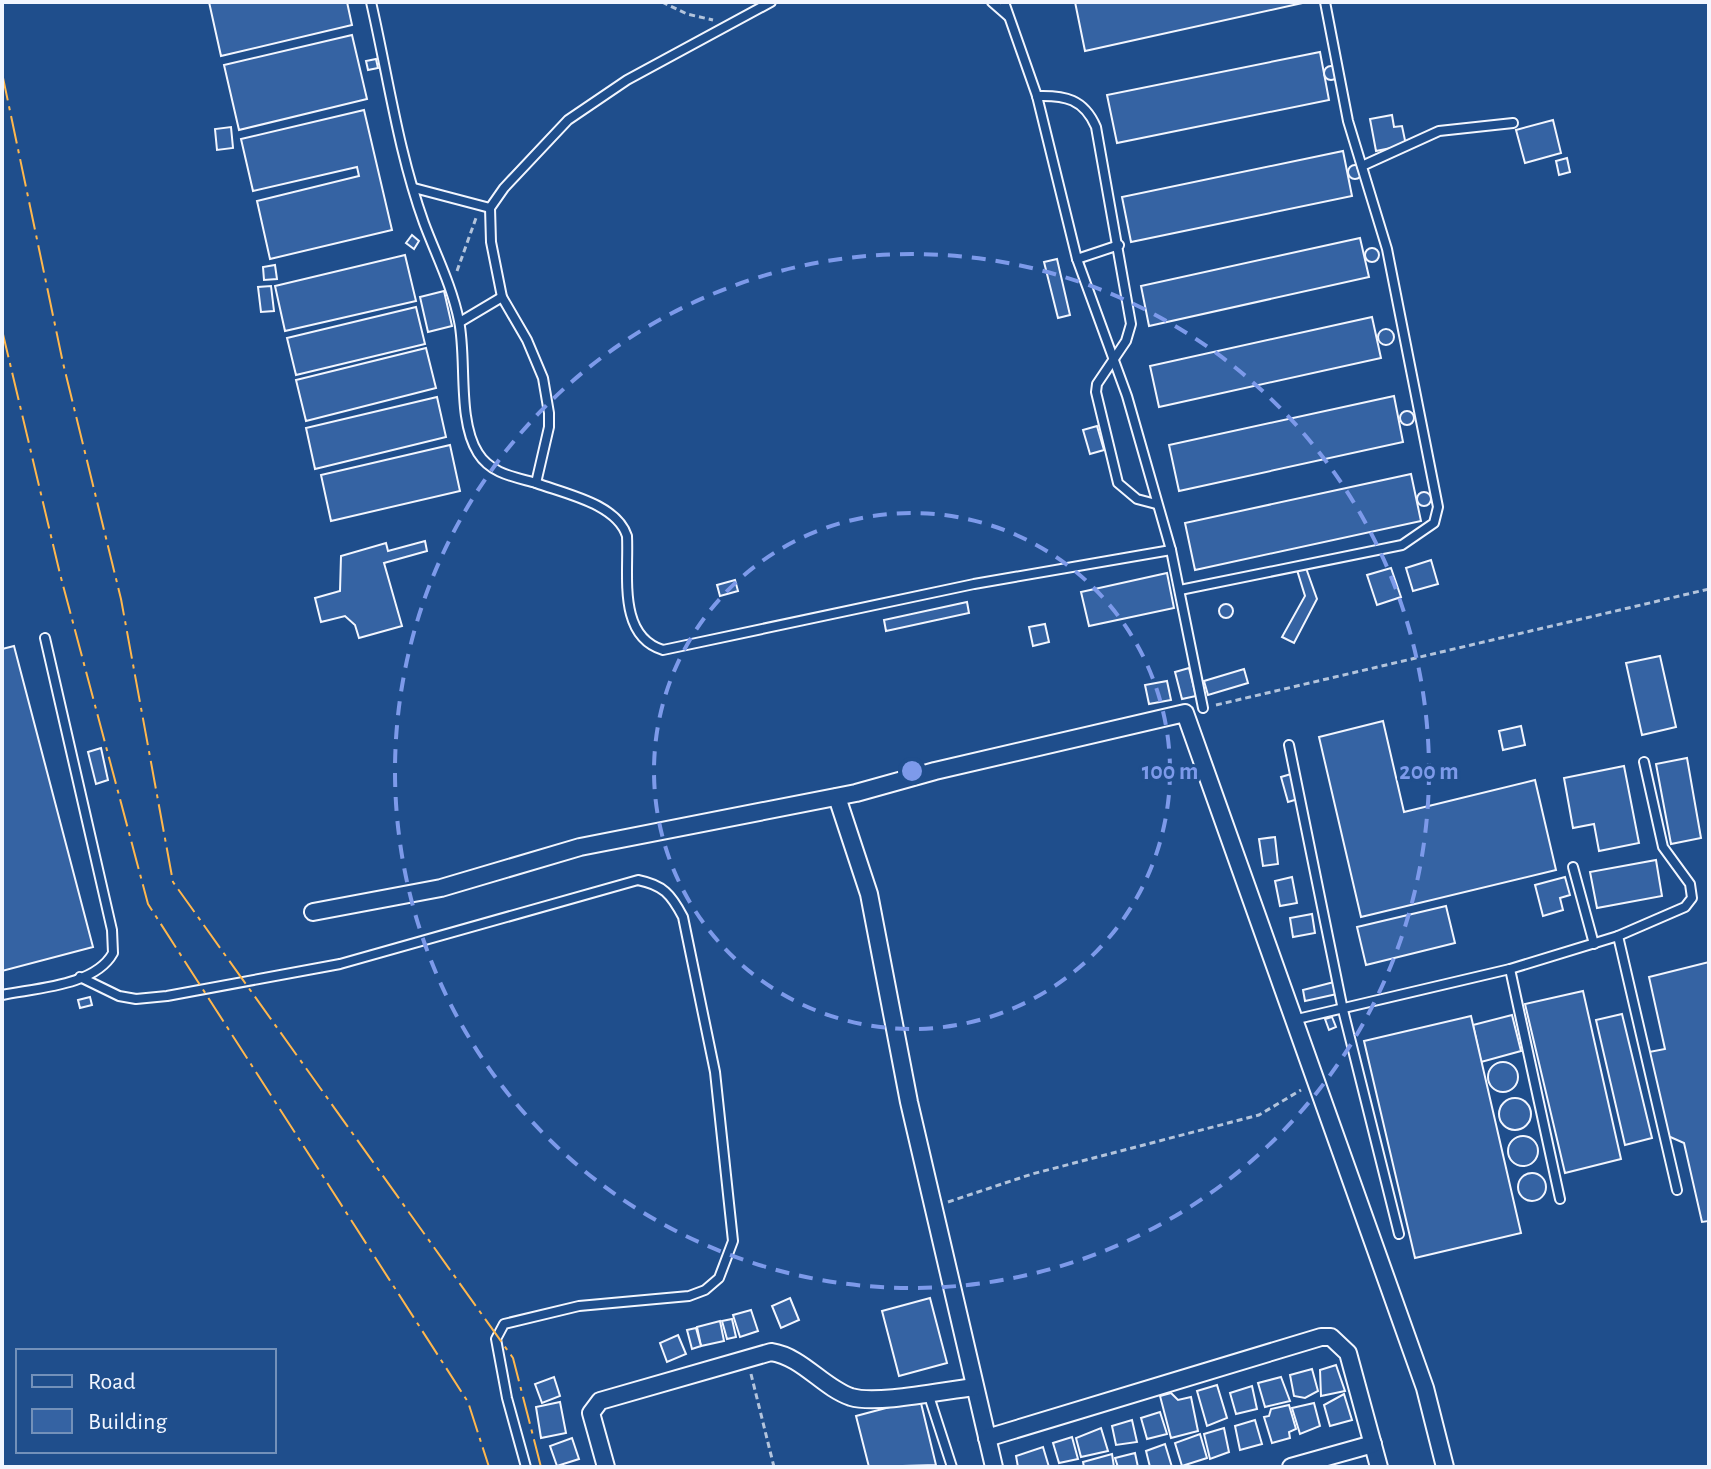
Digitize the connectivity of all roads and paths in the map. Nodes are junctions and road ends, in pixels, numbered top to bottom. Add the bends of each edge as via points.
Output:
1 (371, 2) edge
2 (662, 2) edge
3 (771, 2) edge
4 (992, 2) edge
5 (1004, 2) edge
6 (1325, 2) edge
7 (1009, 17) junction
8 (733, 24) junction
9 (1037, 96) junction
10 (1513, 123) dead end
11 (1362, 166) junction
12 (414, 188) junction
13 (486, 207) junction
14 (1119, 245) junction
15 (1077, 259) junction
16 (450, 288) junction
17 (502, 297) junction
18 (460, 322) junction
19 (1114, 360) junction
20 (536, 483) junction
21 (1156, 504) junction
22 (1171, 550) junction
23 (1709, 589) edge
24 (1180, 590) junction
25 (45, 638) dead end
26 (1203, 708) joint
27 (1289, 745) dead end
28 (1644, 762) dead end
29 (837, 797) junction
30 (1573, 867) dead end
31 (313, 912) dead end
32 (1618, 936) junction
33 (1594, 944) junction
34 (1510, 969) junction
35 (80, 977) junction
36 (2, 995) edge
37 (1343, 1010) junction
38 (1292, 1020) junction
39 (1315, 1083) junction
40 (1677, 1190) dead end
41 (1560, 1199) dead end
42 (938, 1205) junction
43 (1399, 1234) dead end
44 (962, 1314) junction
45 (746, 1357) junction
46 (975, 1387) junction
47 (928, 1392) junction
48 (992, 1436) junction
49 (1373, 1444) junction
50 (526, 1467) edge
51 (606, 1467) edge
52 (774, 1467) edge
53 (952, 1467) edge
54 (994, 1467) edge
55 (1005, 1467) edge
56 (1291, 1467) edge
57 (1379, 1467) edge
58 (1445, 1467) edge

1 - 12 lane via 392,112
2 - 8 path via 687,14
3 - 8 lane
4 - 7 lane
5 - 7 lane
6 - 11 lane
7 - 9 lane
8 - 13 lane via 627,80 568,120
9 - 14 lane via 1069,98 1090,113
9 - 15 lane
10 - 11 lane via 1439,131
11 - 24 lane via 1387,249 1438,507 1434,523 1402,545
12 - 13 lane
12 - 16 lane
13 - 16 path
13 - 17 lane
14 - 15 lane
14 - 19 lane via 1131,324
15 - 19 lane
16 - 18 lane
17 - 18 lane
17 - 20 lane via 543,378 549,427
18 - 20 lane via 472,443 498,472
19 - 21 lane
19 - 21 lane via 1096,392 1118,483 1137,499
20 - 22 lane via 602,508 623,522 634,629 649,646 663,650 974,584
21 - 22 lane
22 - 24 lane
23 - 26 path
24 - 26 lane
25 - 35 lane via 112,930 108,962
27 - 37 lane
28 - 32 lane via 1663,847 1690,884 1692,898 1685,907
29 - 31 street via 580,847 441,888
29 - 38 street via 1185,713
29 - 42 street via 882,920
30 - 33 lane
32 - 33 lane
32 - 40 lane
33 - 34 lane
34 - 37 lane
34 - 41 lane
35 - 36 lane
35 - 50 lane via 119,996 167,996 340,964 638,880 658,884 672,896 683,917 715,1072 733,1241 719,1278 705,1290 579,1306 499,1329 496,1339 507,1398
37 - 38 lane
37 - 43 lane
38 - 39 street
39 - 42 path via 1259,1115 1032,1174
39 - 58 street via 1425,1388
42 - 44 street
44 - 46 street
44 - 48 street
45 - 47 street via 781,1354 851,1397
45 - 51 street via 600,1401 591,1413
45 - 52 path
46 - 47 street
46 - 48 street
47 - 53 lane
48 - 49 street via 1331,1337 1348,1353
48 - 54 street
48 - 55 street
49 - 56 street
49 - 57 street

